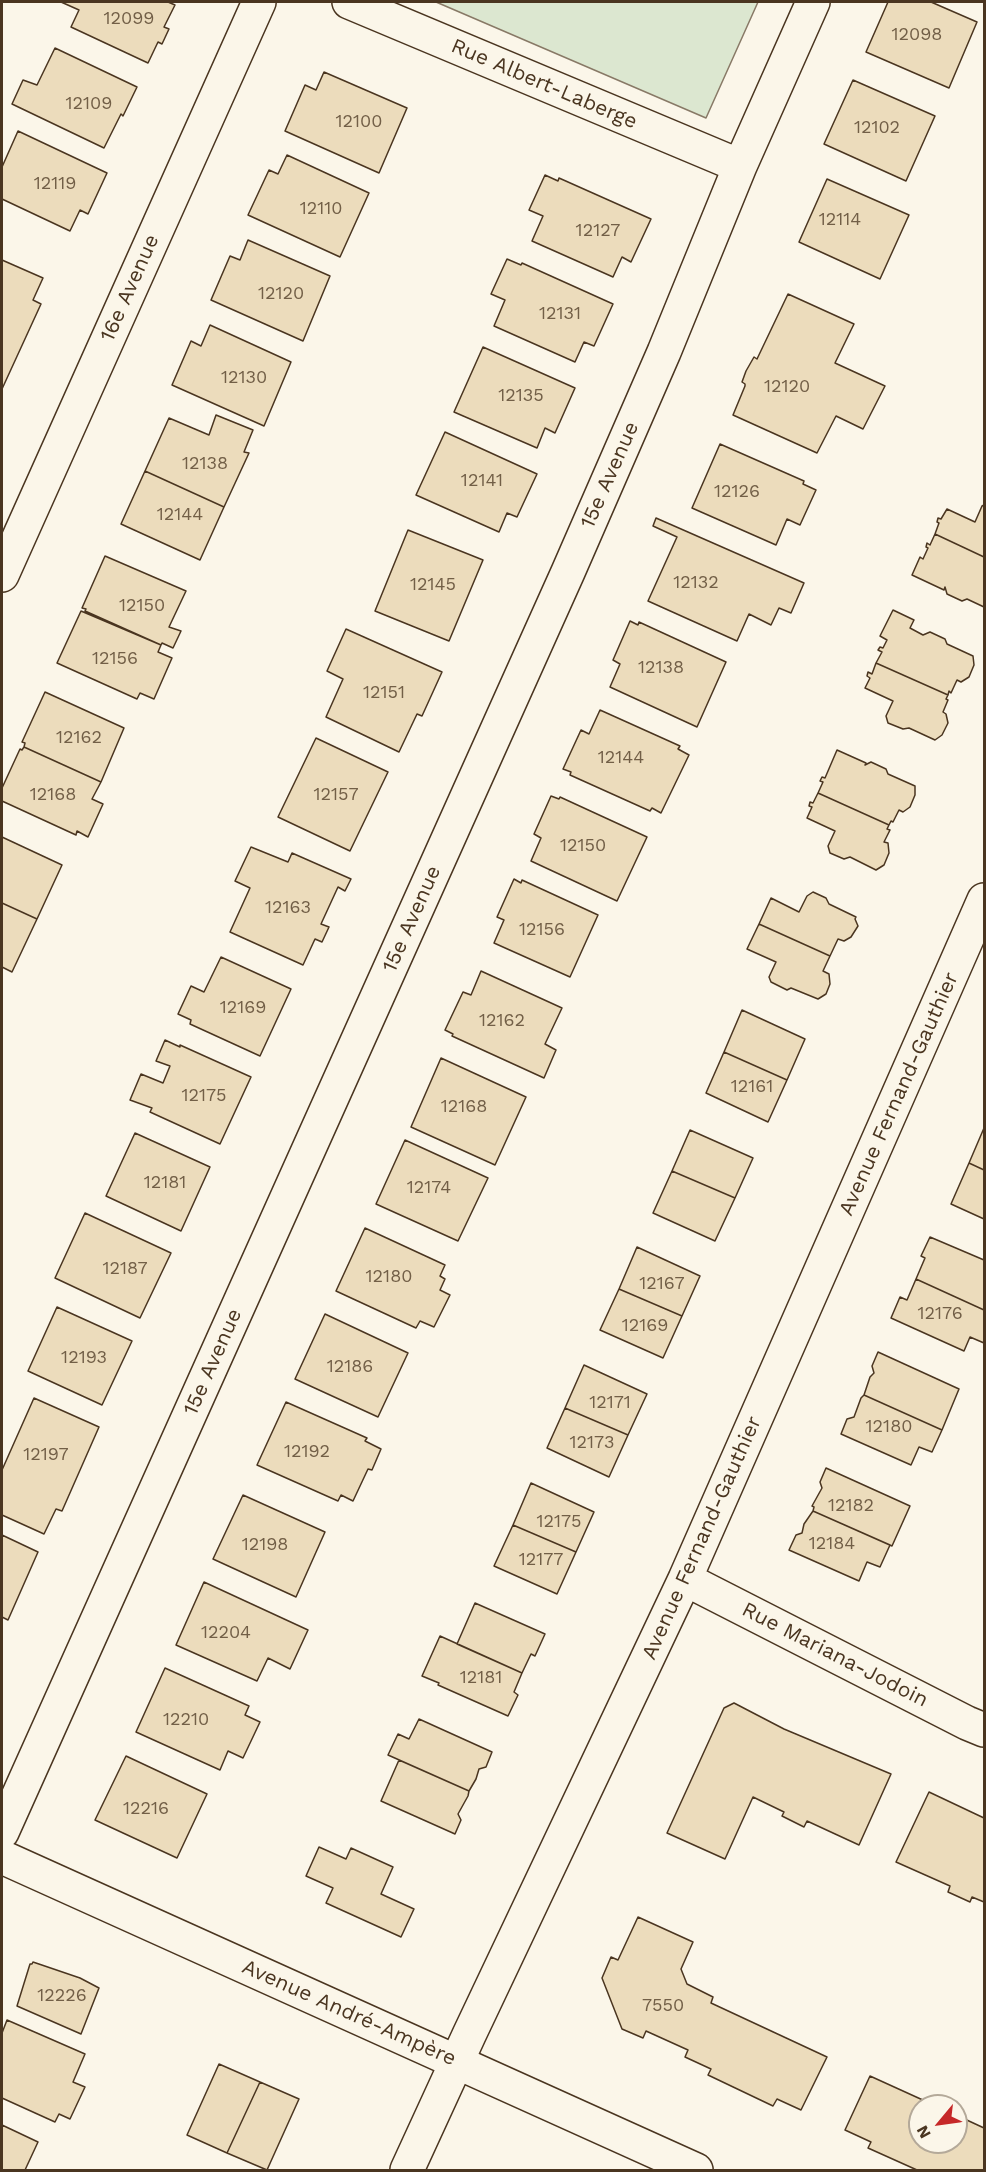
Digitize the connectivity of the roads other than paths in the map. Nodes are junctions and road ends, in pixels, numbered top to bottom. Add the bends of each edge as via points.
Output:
1 (259, 2) edge
2 (349, 2) edge
3 (813, 2) edge
4 (740, 166) junction
5 (2, 575) edge
6 (984, 900) edge
7 (685, 1579) junction
8 (984, 1730) edge
9 (2, 1832) edge
10 (2, 1857) edge
11 (457, 2061) junction
12 (407, 2170) edge
13 (696, 2170) edge

1 - 5 street, 16e Avenue
2 - 4 street, Rue Albert-Laberge
3 - 4 street, 15e Avenue
4 - 9 street, 15e Avenue via 568,572
6 - 7 street, Avenue Fernand-Gauthier
7 - 8 street, Rue Mariana-Jodoin
7 - 11 street, Avenue Fernand-Gauthier
10 - 11 street, Avenue André-Ampère
11 - 12 street, Avenue Fernand-Gauthier
11 - 13 street, Avenue André-Ampère

